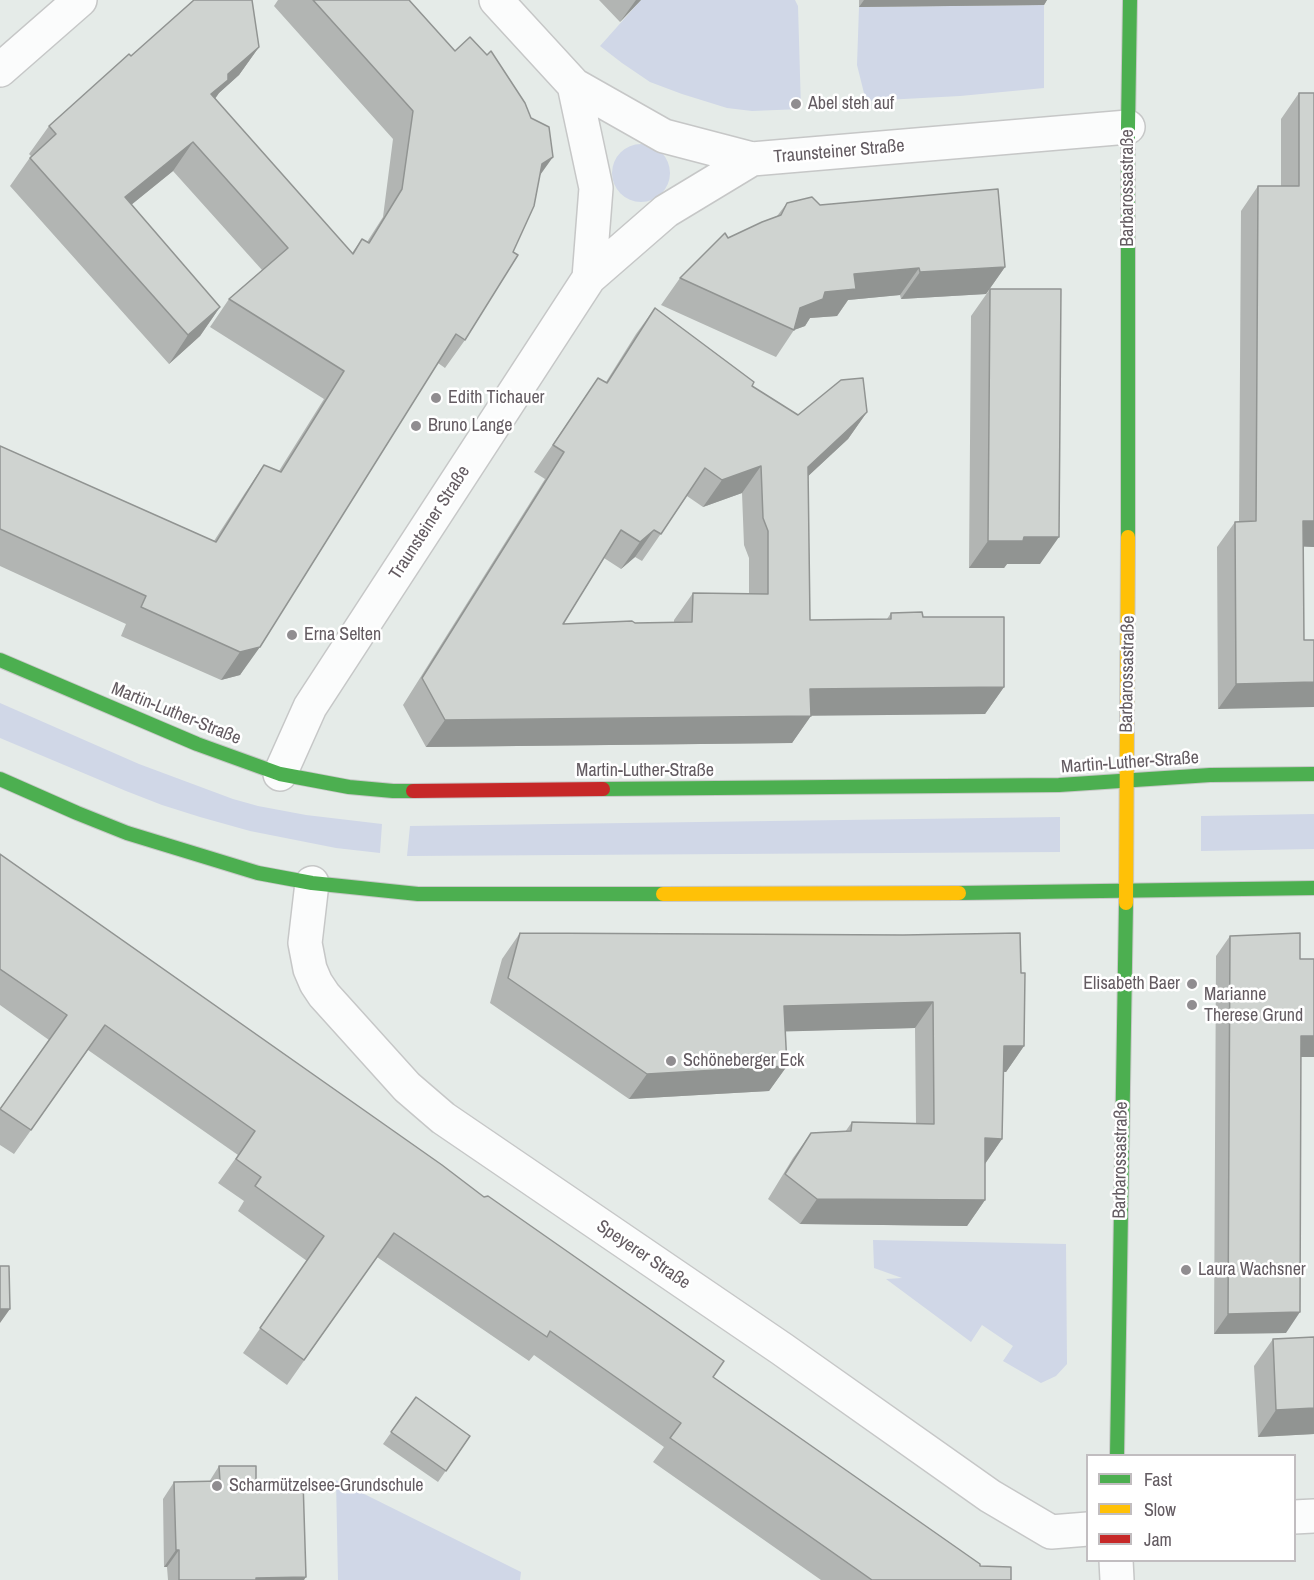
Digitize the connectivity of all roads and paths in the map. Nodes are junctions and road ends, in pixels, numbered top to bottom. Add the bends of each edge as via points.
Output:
1 (80, 0) edge
2 (496, 0) edge
3 (1130, 0) edge
4 (0, 70) edge
5 (574, 86) junction
6 (1128, 127) junction
7 (752, 159) junction
8 (589, 278) junction
9 (0, 660) edge
10 (280, 774) junction
11 (1314, 774) edge
12 (0, 780) edge
13 (1127, 781) junction
14 (312, 883) junction
15 (1314, 888) edge
16 (1126, 890) junction
17 (1116, 1454) edge
18 (1314, 1516) edge
19 (1296, 1517) edge
20 (1086, 1529) edge
21 (1116, 1562) edge
22 (1117, 1580) edge

1 - 4 street
2 - 5 street
3 - 6 main road, Barbarossastraße
5 - 7 street via 664,136
5 - 8 street, Traunsteiner Straße via 596,188
6 - 7 street, Traunsteiner Straße
6 - 13 main road, Barbarossastraße
7 - 8 street, Traunsteiner Straße via 666,211
8 - 10 street, Traunsteiner Straße via 310,707
9 - 10 main road, Martin-Luther-Straße via 197,744
10 - 13 main road, Martin-Luther-Straße via 393,791 1059,785
11 - 13 main road, Martin-Luther-Straße
12 - 14 main road via 170,847 258,873
13 - 16 main road, Barbarossastraße
14 - 16 main road via 418,894 499,895
14 - 20 street, Speyerer Straße via 305,943 316,983 407,1087 443,1118 990,1496 1051,1532
15 - 16 main road
16 - 17 main road, Barbarossastraße
18 - 19 street
21 - 22 street

